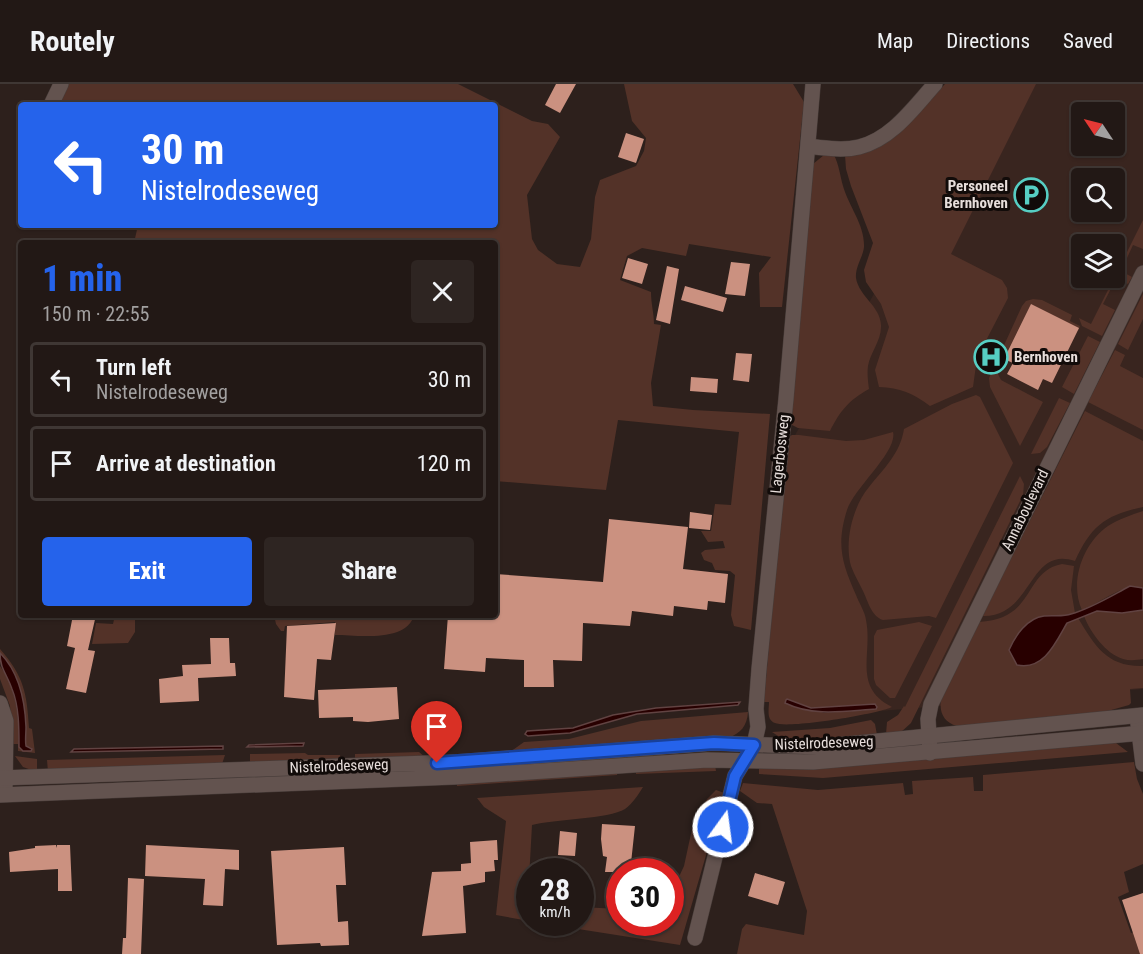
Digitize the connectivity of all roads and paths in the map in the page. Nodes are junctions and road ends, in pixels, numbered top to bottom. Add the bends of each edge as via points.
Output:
1 (61, 84) edge
2 (813, 84) edge
3 (935, 84) edge
4 (52, 102) edge
5 (807, 146) junction
6 (1143, 273) edge
7 (0, 703) edge
8 (1140, 716) edge
9 (1141, 733) edge
10 (928, 735) junction
11 (754, 745) junction
12 (930, 753) junction
13 (746, 760) junction
14 (1143, 764) edge
15 (3, 778) edge
16 (2, 794) edge
17 (695, 938) dead end

1 - 4 street
2 - 5 street, Lagerbosweg
3 - 5 street via 900,123 859,147
5 - 11 street, Lagerbosweg
6 - 10 street, Annaboulevard via 931,704
7 - 15 street via 6,721
8 - 9 street
8 - 10 street, Nistelrodeseweg
9 - 12 street, Nistelrodeseweg
9 - 14 street
10 - 11 street, Nistelrodeseweg via 817,747
10 - 12 street, Annaboulevard
11 - 13 street, Lagerbosweg
11 - 15 street, Nistelrodeseweg via 714,743 458,762
12 - 13 street, Nistelrodeseweg via 813,762
13 - 16 street, Nistelrodeseweg via 454,777
13 - 17 street via 735,776
15 - 16 street

